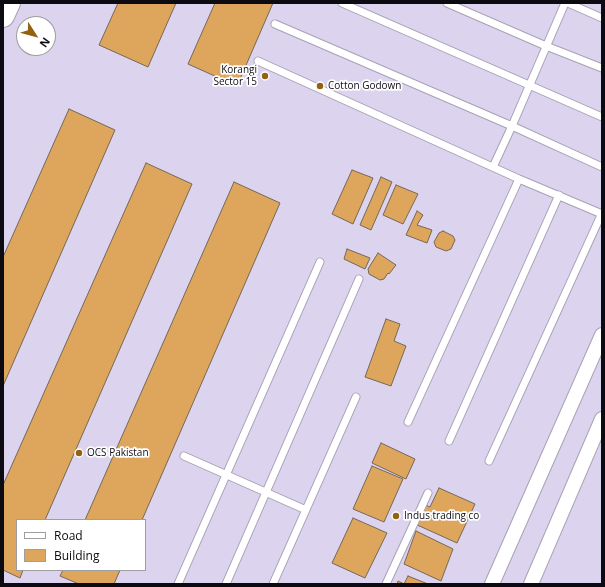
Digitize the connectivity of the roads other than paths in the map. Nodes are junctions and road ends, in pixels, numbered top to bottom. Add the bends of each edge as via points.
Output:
1 (9, 3) edge
2 (342, 3) edge
3 (447, 3) edge
4 (564, 3) edge
5 (568, 3) edge
6 (3, 16) edge
7 (602, 18) edge
8 (275, 24) dead end
9 (546, 46) junction
10 (258, 61) dead end
11 (602, 68) edge
12 (529, 85) junction
13 (602, 117) edge
14 (512, 126) junction
15 (493, 166) junction
16 (602, 167) edge
17 (519, 179) junction
18 (559, 195) junction
19 (602, 214) edge
20 (320, 262) dead end
21 (359, 280) dead end
22 (602, 336) edge
23 (599, 351) edge
24 (356, 398) dead end
25 (602, 419) edge
26 (408, 422) dead end
27 (449, 441) dead end
28 (184, 456) dead end
29 (489, 461) dead end
30 (226, 475) junction
31 (266, 492) junction
32 (428, 493) dead end
33 (306, 510) junction
34 (178, 584) edge
35 (226, 584) edge
36 (274, 584) edge
37 (386, 584) edge
38 (492, 584) edge
39 (531, 584) edge

1 - 6 main road
2 - 12 lane
3 - 9 lane
4 - 9 lane
5 - 7 lane
8 - 14 lane
9 - 11 lane
9 - 12 lane
10 - 15 lane
12 - 13 lane
12 - 14 lane
14 - 15 lane
14 - 16 lane
15 - 17 lane
17 - 18 lane
17 - 26 lane
18 - 19 lane
18 - 27 lane
19 - 29 lane
20 - 30 lane
21 - 31 lane
22 - 23 street
23 - 38 street
24 - 33 lane
25 - 39 street
28 - 30 lane
30 - 31 lane
30 - 34 lane
31 - 33 lane
31 - 35 lane
32 - 37 lane
33 - 36 lane

